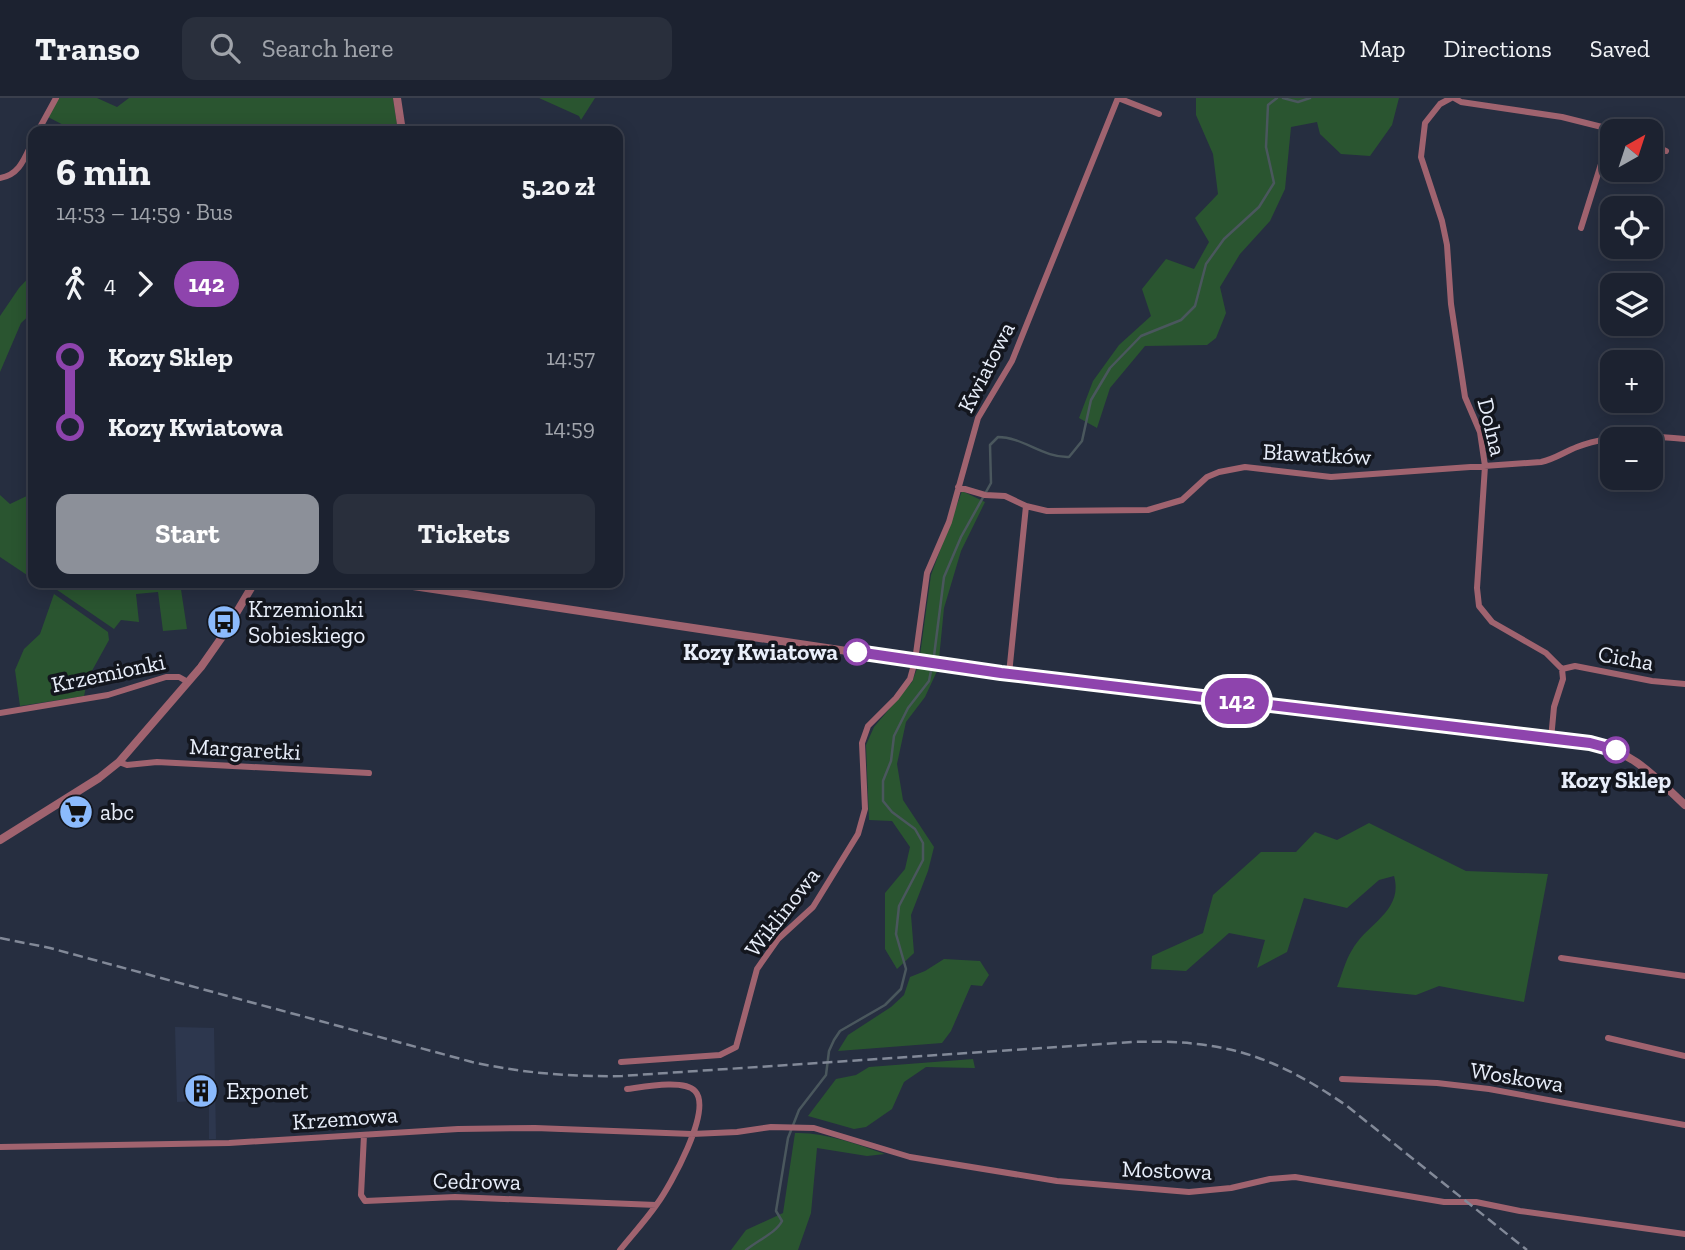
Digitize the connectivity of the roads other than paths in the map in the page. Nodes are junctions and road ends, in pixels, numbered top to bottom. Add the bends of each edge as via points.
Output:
1 (56, 98) edge
2 (397, 98) edge
3 (1118, 98) edge
4 (1452, 98) edge
5 (1159, 114) dead end
6 (41, 126) edge
7 (401, 126) edge
8 (1600, 126) edge
9 (1663, 150) edge
10 (28, 151) edge
11 (1666, 151) dead end
12 (1600, 173) edge
13 (0, 178) edge
14 (1581, 228) dead end
15 (1685, 439) edge
16 (1485, 466) junction
17 (958, 486) junction
18 (1026, 506) junction
19 (251, 588) edge
20 (426, 588) edge
21 (915, 661) junction
22 (1562, 669) junction
23 (1009, 674) junction
24 (188, 682) junction
25 (1685, 684) edge
26 (0, 713) edge
27 (1551, 739) junction
28 (119, 762) junction
29 (369, 773) dead end
30 (1685, 806) edge
31 (0, 840) edge
32 (1561, 958) dead end
33 (1685, 976) edge
34 (1608, 1038) dead end
35 (1685, 1056) edge
36 (621, 1062) dead end
37 (1342, 1079) dead end
38 (627, 1089) dead end
39 (1685, 1125) edge
40 (692, 1134) junction
41 (364, 1135) junction
42 (0, 1147) edge
43 (656, 1205) junction
44 (1685, 1234) edge
45 (620, 1250) edge

1 - 6 street
2 - 7 street
3 - 5 street, Kwiatowa
3 - 17 street, Kwiatowa via 1012,362 978,418
4 - 8 street
4 - 16 street, Dolna via 1440,104 1425,123 1420,157 1447,244 1465,397 1480,432
9 - 11 street
10 - 13 street via 19,169
12 - 14 street
15 - 16 street, Bławatków via 1628,437 1586,444 1556,458
16 - 18 street, Bławatków via 1331,477 1232,468 1207,477 1182,499 1148,510 1069,512
16 - 22 street, Dolna via 1479,606 1492,622 1546,653
17 - 18 street, Bławatków via 1005,496
17 - 21 street, Kwiatowa via 949,522 927,573
18 - 23 street
19 - 24 street, Krzemionki
20 - 21 street
21 - 23 street
21 - 36 street, Wiklinowa via 910,679 868,726 862,743 865,809 858,834 813,907 778,939 757,970 736,1047 720,1055
22 - 25 street, Cicha via 1574,666
22 - 27 street
23 - 27 street
24 - 26 street, Krzemionki via 166,677 108,695
24 - 28 street
27 - 30 street via 1603,746 1627,755
28 - 29 street, Margaretki
28 - 31 street
32 - 33 street
34 - 35 street
37 - 39 street, Woskowa via 1489,1089
38 - 40 street via 677,1084 695,1091 699,1120
40 - 41 street, Krzemowa via 535,1128
40 - 43 street
40 - 44 street, Mostowa via 814,1128 910,1157 1058,1181 1189,1192 1295,1177
41 - 42 street, Krzemowa via 229,1143
41 - 43 street, Cedrowa via 361,1195 365,1201 455,1197
43 - 45 street

